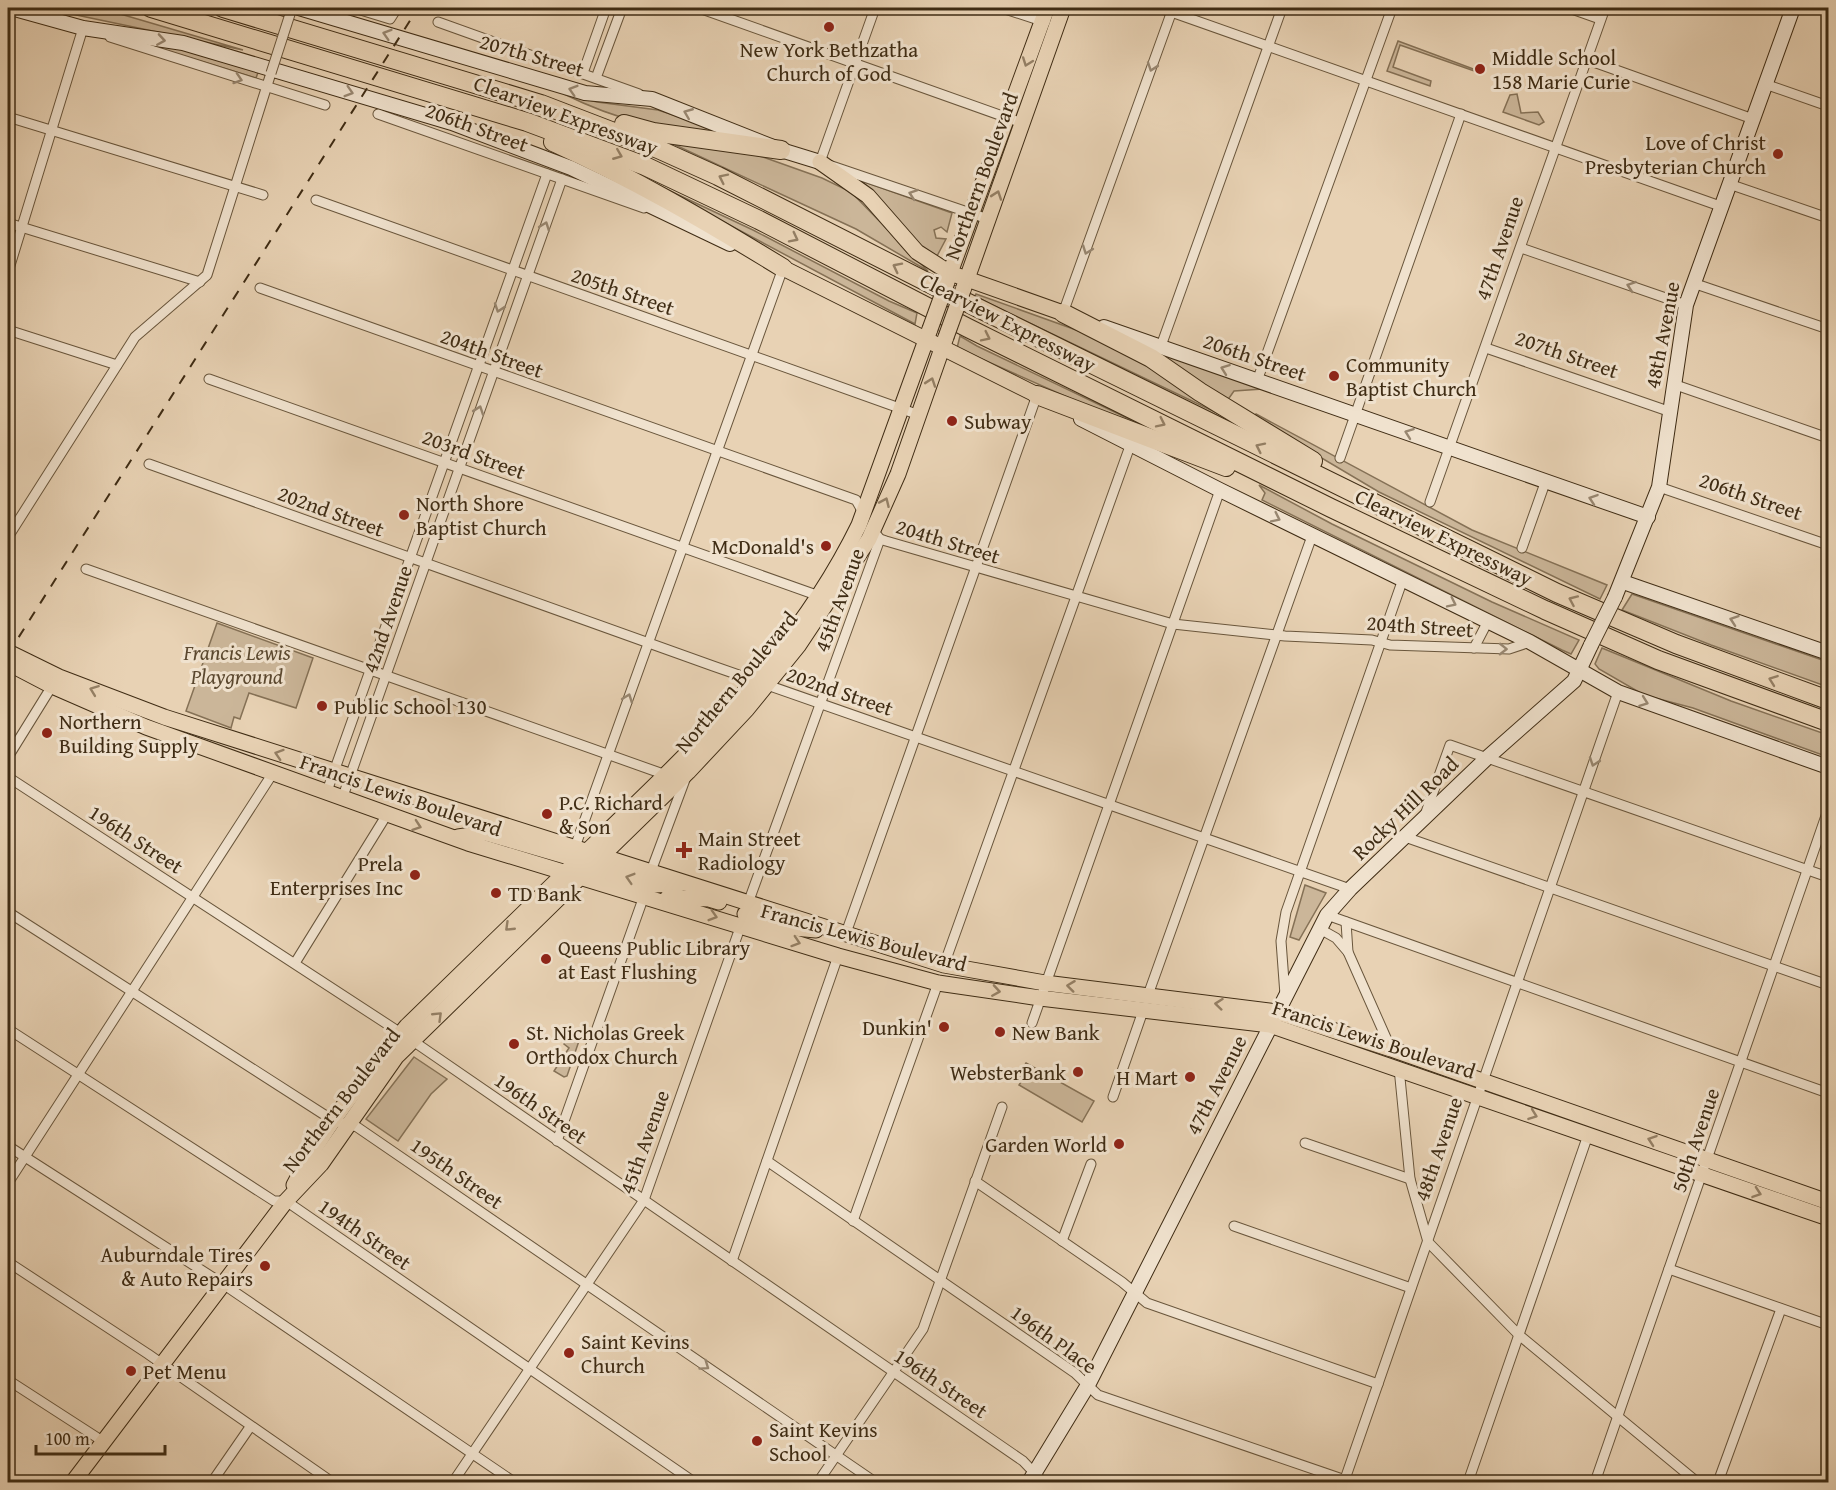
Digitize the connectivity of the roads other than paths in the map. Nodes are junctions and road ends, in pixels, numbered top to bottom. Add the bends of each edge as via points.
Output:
1 (11, 8) edge
2 (134, 8) edge
3 (151, 8) edge
4 (223, 8) edge
5 (292, 8) edge
6 (299, 8) edge
7 (354, 8) edge
8 (397, 8) edge
9 (606, 8) edge
10 (622, 8) edge
11 (699, 8) edge
12 (875, 8) edge
13 (1002, 8) edge
14 (1063, 8) edge
15 (1160, 8) edge
16 (1282, 8) edge
17 (1392, 8) edge
18 (1569, 8) edge
19 (1605, 8) edge
20 (1793, 8) edge
21 (1172, 10) edge
22 (1049, 18) edge
23 (1600, 19) junction
24 (438, 22) dead end
25 (83, 28) junction
26 (235, 33) junction
27 (1268, 45) junction
28 (1588, 60) junction
29 (854, 63) junction
30 (441, 73) junction
31 (583, 74) junction
32 (383, 78) junction
33 (596, 78) junction
34 (1366, 80) junction
35 (1765, 84) junction
36 (266, 89) junction
37 (652, 99) junction
38 (325, 105) dead end
39 (1828, 105) edge
40 (378, 114) dead end
41 (1461, 114) junction
42 (8, 117) edge
43 (1007, 117) junction
44 (1753, 119) junction
45 (1022, 123) junction
46 (51, 130) junction
47 (1556, 147) junction
48 (782, 150) junction
49 (820, 162) junction
50 (547, 174) junction
51 (562, 179) junction
52 (1729, 184) junction
53 (236, 186) junction
54 (264, 195) dead end
55 (316, 200) dead end
56 (1720, 206) junction
57 (972, 214) junction
58 (666, 216) junction
59 (1828, 218) edge
60 (988, 219) junction
61 (8, 223) edge
62 (21, 227) junction
63 (1521, 248) junction
64 (783, 268) junction
65 (512, 271) junction
66 (8, 272) edge
67 (527, 276) junction
68 (948, 278) junction
69 (200, 282) junction
70 (1693, 283) junction
71 (965, 285) junction
72 (260, 288) dead end
73 (1686, 305) junction
74 (1063, 313) junction
75 (1828, 329) edge
76 (8, 330) edge
77 (936, 340) junction
78 (1161, 346) junction
79 (1486, 348) junction
80 (750, 355) junction
81 (117, 365) junction
82 (479, 367) junction
83 (492, 372) junction
84 (209, 379) dead end
85 (1257, 381) junction
86 (1673, 384) junction
87 (1037, 395) junction
88 (902, 409) junction
89 (1668, 411) junction
90 (1355, 414) junction
91 (919, 415) junction
92 (1828, 438) edge
93 (1130, 446) junction
94 (1450, 448) junction
95 (716, 451) junction
96 (1340, 458) dead end
97 (445, 463) junction
98 (149, 464) dead end
99 (458, 468) junction
100 (1545, 483) junction
101 (1659, 487) junction
102 (1220, 490) junction
103 (1430, 502) dead end
104 (1331, 508) junction
105 (863, 513) junction
106 (1648, 517) junction
107 (1426, 527) junction
108 (876, 534) junction
109 (1312, 536) junction
110 (8, 537) edge
111 (1828, 545) edge
112 (682, 547) junction
113 (856, 548) junction
114 (1522, 548) dead end
115 (411, 559) junction
116 (425, 564) junction
117 (86, 569) dead end
118 (976, 569) junction
119 (1403, 579) junction
120 (1623, 582) junction
121 (1074, 597) junction
122 (824, 598) junction
123 (1488, 621) junction
124 (1173, 624) junction
125 (1276, 635) junction
126 (1530, 642) junction
127 (648, 643) junction
128 (1382, 643) junction
129 (1474, 648) junction
130 (8, 652) edge
131 (1828, 653) edge
132 (8, 663) edge
133 (371, 669) junction
134 (1580, 671) junction
135 (387, 675) junction
136 (761, 683) junction
137 (52, 686) junction
138 (1618, 692) junction
139 (1828, 699) edge
140 (820, 703) junction
141 (1828, 722) edge
142 (916, 737) junction
143 (608, 753) junction
144 (8, 757) edge
145 (1488, 757) junction
146 (1828, 767) edge
147 (1012, 771) junction
148 (334, 772) junction
149 (688, 772) junction
150 (273, 773) junction
151 (666, 775) junction
152 (8, 777) edge
153 (351, 777) junction
154 (1584, 792) junction
155 (326, 794) junction
156 (342, 799) junction
157 (1108, 804) junction
158 (1828, 810) edge
159 (386, 816) junction
160 (1423, 820) junction
161 (1405, 837) junction
162 (1205, 838) junction
163 (583, 862) junction
164 (1808, 870) junction
165 (651, 871) junction
166 (1300, 872) junction
167 (1828, 877) edge
168 (688, 884) junction
169 (1550, 888) junction
170 (1350, 889) junction
171 (644, 896) junction
172 (193, 897) junction
173 (8, 912) edge
174 (745, 913) junction
175 (1327, 915) junction
176 (1346, 922) junction
177 (1320, 929) junction
178 (846, 933) junction
179 (1348, 952) junction
180 (838, 956) junction
181 (294, 963) junction
182 (944, 965) junction
183 (1774, 966) junction
184 (938, 982) junction
185 (1045, 983) junction
186 (1517, 985) junction
187 (1828, 985) edge
188 (131, 992) junction
189 (1148, 995) junction
190 (1285, 995) junction
191 (1040, 998) junction
192 (1143, 1011) junction
193 (1273, 1018) junction
194 (1032, 1023) dead end
195 (8, 1029) edge
196 (407, 1033) junction
197 (1391, 1048) junction
198 (1741, 1063) junction
199 (1399, 1068) junction
200 (78, 1075) junction
201 (1481, 1089) junction
202 (1828, 1093) edge
203 (1113, 1097) dead end
204 (1002, 1107) dead end
205 (341, 1123) junction
206 (1588, 1135) junction
207 (557, 1141) junction
208 (1305, 1143) dead end
209 (8, 1146) edge
210 (24, 1157) junction
211 (767, 1161) junction
212 (1091, 1164) dead end
213 (1705, 1166) junction
214 (1410, 1179) junction
215 (975, 1181) junction
216 (8, 1183) edge
217 (644, 1200) junction
218 (286, 1201) junction
219 (1828, 1202) edge
220 (1828, 1218) edge
221 (853, 1221) junction
222 (1234, 1226) dead end
223 (1062, 1241) junction
224 (1428, 1242) junction
225 (732, 1261) junction
226 (8, 1262) edge
227 (1669, 1269) junction
228 (941, 1281) junction
229 (223, 1284) junction
230 (588, 1286) junction
231 (1412, 1288) junction
232 (1134, 1294) junction
233 (1781, 1309) junction
234 (1828, 1325) edge
235 (1520, 1335) junction
236 (162, 1365) junction
237 (530, 1370) junction
238 (894, 1373) junction
239 (8, 1380) edge
240 (1378, 1384) junction
241 (1088, 1385) junction
242 (1618, 1417) junction
243 (250, 1427) junction
244 (104, 1442) junction
245 (472, 1454) junction
246 (837, 1457) junction
247 (1035, 1479) edge
248 (73, 1482) edge
249 (212, 1482) edge
250 (331, 1482) edge
251 (453, 1482) edge
252 (514, 1482) edge
253 (694, 1482) edge
254 (818, 1482) edge
255 (875, 1482) edge
256 (1346, 1482) edge
257 (1468, 1482) edge
258 (1595, 1482) edge
259 (1697, 1482) edge
260 (1718, 1482) edge

1 - 25 street
2 - 26 highway
3 - 26 highway, Clearview Expressway
4 - 30 highway, Clearview Expressway
5 - 36 street, bridge
37 -> 6 street, 207th Street via 585,93
7 - 8 street via 390,19
9 - 31 street
10 - 33 street
11 - 29 street
12 - 29 street
13 - 22 street
14 - 22 main road, Northern Boulevard
15 - 21 street
16 - 27 street
17 - 34 street
18 - 23 street
19 - 23 street, 47th Avenue
20 - 35 street, 48th Avenue
21 - 27 street
21 -> 74 street
22 -> 43 main road, Northern Boulevard
22 - 45 main road, Northern Boulevard
23 - 28 street, 47th Avenue
24 - 31 street, Clearview Expressway
25 -> 36 street
25 - 46 street
25 -> 58 street via 183,43 452,123 571,168
26 - 32 highway, Clearview Expressway
27 - 34 street
27 - 78 street
28 - 44 street
28 - 47 street, 47th Avenue
29 - 43 street
29 - 49 street
30 - 48 highway via 653,132
107 -> 30 highway, Clearview Expressway via 718,176 602,126
31 - 33 street, Clearview Expressway
32 - 64 highway via 551,141 601,164
32 -> 104 highway, Clearview Expressway via 527,122 654,170
33 - 37 street, Clearview Expressway
34 - 41 street
34 - 85 street
35 - 39 street
35 - 44 street, 48th Avenue
36 - 38 street
36 - 53 street
48 -> 37 street, Clearview Expressway
40 - 50 street, 206th Street
41 - 47 street
41 - 90 street
42 - 46 street
43 - 45 street
43 - 57 main road, Northern Boulevard
44 - 52 street, 48th Avenue
60 -> 45 main road, Northern Boulevard
46 - 53 street
46 - 62 street
47 - 56 street
47 - 63 street, 47th Avenue
48 - 49 street
57 -> 49 street
49 - 68 main road, 206th Street via 868,196 917,252
50 - 51 street, 206th Street
50 - 65 street, 42nd Avenue
51 - 58 street
67 -> 51 street, 42nd Avenue
52 - 56 street, 48th Avenue
52 - 59 street
53 - 54 street
53 - 69 street via 207,275
55 - 65 street, 205th Street
56 - 70 street, 48th Avenue
57 - 60 street
57 - 68 main road, Northern Boulevard
58 - 64 street
60 - 71 main road, Northern Boulevard
61 - 62 street
62 - 66 street
62 - 69 street
73 -> 63 street
63 - 79 street, 47th Avenue
64 - 77 main road
64 - 80 street
65 - 67 street, 205th Street
65 -> 82 street, 42nd Avenue
67 - 80 street, 205th Street
67 - 83 street, 42nd Avenue
68 - 71 main road, 206th Street
68 - 77 main road, Northern Boulevard, bridge
69 - 81 street via 135,337
70 - 73 street, 48th Avenue
70 - 75 street
71 - 74 main road, 206th Street
71 - 77 main road, Northern Boulevard, bridge
72 - 82 street, 204th Street
73 - 86 street, 48th Avenue
74 - 78 street, 206th Street
74 - 107 highway via 1151,358 1281,442
76 - 81 street
77 - 87 main road
77 - 88 main road, Northern Boulevard
91 -> 77 main road, Northern Boulevard
85 -> 78 street, 206th Street
79 - 89 street, 207th Street
79 - 94 street, 47th Avenue
80 - 88 street, 205th Street
80 - 95 street
81 - 110 street
82 - 83 street, 204th Street
82 - 97 street, 42nd Avenue
83 - 95 street, 204th Street
99 -> 83 street, 42nd Avenue
84 - 97 street, 203rd Street
85 - 90 street, 206th Street
86 - 89 street, 48th Avenue
86 - 92 street
87 - 93 street
87 - 104 highway
87 - 118 street
88 - 91 street, 205th Street
88 - 105 main road, Northern Boulevard
89 - 101 street, 48th Avenue
94 -> 90 street, 206th Street
90 - 96 street
108 -> 91 main road, Northern Boulevard
93 - 102 street
93 - 121 street
94 - 100 street, 206th Street
94 - 103 street, 47th Avenue
95 - 105 street, 204th Street via 856,500
95 - 112 street
97 - 99 street, 203rd Street
97 - 115 street, 42nd Avenue
98 - 115 street, 202nd Street
99 - 112 street, 203rd Street
99 - 116 street, 42nd Avenue
106 -> 100 street, 206th Street
100 - 114 street
101 - 106 street, 48th Avenue
101 - 111 street, 206th Street
102 -> 109 street
102 - 124 street
104 - 141 highway, Clearview Expressway via 1603,637
105 - 108 street, 204th Street
105 - 113 main road, Northern Boulevard
106 - 120 street, 48th Avenue
139 -> 107 highway, Clearview Expressway via 1617,620
108 - 113 main road, Northern Boulevard
108 - 118 street, 204th Street
108 - 140 street, 45th Avenue
109 - 119 street
109 - 125 street
112 - 122 street, 203rd Street
112 - 127 street
113 - 122 main road, Northern Boulevard
115 - 116 street, 202nd Street
115 - 133 street, 42nd Avenue
116 - 127 street, 202nd Street
116 - 135 street, 42nd Avenue
117 - 133 street
118 - 121 street, 204th Street
118 - 142 street
119 -> 123 street
119 - 128 street, 47th Avenue
131 -> 120 street
120 - 134 street, 48th Avenue, bridge
121 - 124 street, 204th Street
121 - 147 street
122 - 136 main road, Northern Boulevard via 792,636
122 - 136 main road, Northern Boulevard via 798,646
123 - 126 street
123 - 129 street
124 - 125 street, 204th Street
124 - 157 street
125 - 128 street, 204th Street
125 - 162 street
129 -> 126 street, 204th Street via 1514,649
126 - 134 street
127 - 136 street, 202nd Street
143 -> 127 street
128 - 129 street, 204th Street
128 - 166 street, 47th Avenue
148 -> 130 main road, Francis Lewis Boulevard via 164,717 59,677
132 - 137 main road, Francis Lewis Boulevard
133 - 135 street
133 - 148 street, 42nd Avenue
134 - 138 street
134 - 145 street, Rocky Hill Road via 1574,681
135 - 143 street
135 - 153 street, 42nd Avenue
136 - 140 street, 202nd Street
136 - 149 main road, Northern Boulevard
136 - 151 main road, Northern Boulevard
137 - 144 street
137 - 150 main road, Francis Lewis Boulevard via 146,727
138 -> 146 street
138 -> 154 street, 48th Avenue
140 - 142 street, 202nd Street
140 - 174 street, 45th Avenue
142 - 147 street, 202nd Street
142 - 178 street
143 - 151 street
143 - 163 street
145 - 154 street
145 - 160 street, Rocky Hill Road
145 - 160 street via 1450,745
147 - 157 street, 202nd Street
147 - 182 street
148 - 153 main road, Francis Lewis Boulevard
148 - 155 street, 42nd Avenue
149 - 163 main road, Northern Boulevard
149 - 165 street
150 - 155 main road, Francis Lewis Boulevard
150 - 172 street
151 - 163 main road, Northern Boulevard
152 - 172 street, 196th Street
153 - 156 street, 42nd Avenue
153 - 163 main road, Francis Lewis Boulevard
154 - 164 street
154 - 169 street, 48th Avenue
155 - 156 main road, Francis Lewis Boulevard
156 - 159 main road, Francis Lewis Boulevard
157 - 162 street, 202nd Street
157 - 185 street
158 - 164 street, 50th Avenue
159 -> 163 main road, Francis Lewis Boulevard via 452,838
159 - 181 street
160 - 161 street, Rocky Hill Road
161 - 169 street
161 - 170 street, Rocky Hill Road
162 - 166 street, 202nd Street
162 - 189 street
163 - 165 main road, Francis Lewis Boulevard
168 -> 163 main road via 653,885
163 - 171 main road, Francis Lewis Boulevard
163 - 196 main road, Northern Boulevard
164 - 167 street
164 - 183 street, 50th Avenue
165 - 168 main road, Francis Lewis Boulevard
166 - 170 street, 202nd Street
166 - 190 street, 47th Avenue via 1281,941
168 - 174 main road, Francis Lewis Boulevard
169 - 183 street
169 - 186 street, 48th Avenue
170 - 175 street, Rocky Hill Road
171 -> 174 main road, Francis Lewis Boulevard
171 - 207 street
172 - 181 street, 196th Street
172 - 188 street
173 - 188 street, 195th Street
174 - 178 main road, Francis Lewis Boulevard
174 -> 180 main road, Francis Lewis Boulevard
174 - 217 street, 45th Avenue
175 - 176 street
175 - 177 street, Rocky Hill Road
176 - 179 street
176 - 186 street
177 - 179 street via 1336,938
177 - 190 street, Rocky Hill Road
178 - 182 main road, Francis Lewis Boulevard
179 - 197 street
180 - 184 main road, Francis Lewis Boulevard
180 - 211 street
181 - 196 street, 196th Street
182 - 185 main road, Francis Lewis Boulevard
183 - 187 street
183 - 198 street, 50th Avenue
184 -> 191 main road, Francis Lewis Boulevard
184 - 221 street
189 -> 185 main road, Francis Lewis Boulevard
185 - 191 street
186 - 198 street
186 - 201 street, 48th Avenue
188 - 200 street
188 - 205 street, 195th Street
193 -> 189 main road, Francis Lewis Boulevard
190 - 193 street, 47th Avenue
191 - 192 main road, Francis Lewis Boulevard
191 - 194 street
192 - 193 main road, Francis Lewis Boulevard
192 - 203 street
193 - 197 main road, Francis Lewis Boulevard
193 - 199 main road, Francis Lewis Boulevard
193 - 232 street, 47th Avenue
195 - 200 street, 194th Street
196 - 205 main road, Northern Boulevard via 396,1057
196 - 205 main road, Northern Boulevard via 368,1072
196 - 207 street, 196th Street
197 - 201 main road, Francis Lewis Boulevard
198 - 202 street
198 - 213 street, 50th Avenue
199 - 201 main road, Francis Lewis Boulevard
199 - 214 street
200 - 210 street
200 - 218 street, 194th Street via 274,1201
201 -> 206 main road, Francis Lewis Boulevard
213 -> 201 main road, Francis Lewis Boulevard
201 - 224 street, 48th Avenue
204 - 215 street
205 - 218 main road, Northern Boulevard via 308,1156
205 - 230 street, 195th Street via 357,1127
206 - 213 main road, Francis Lewis Boulevard
206 - 235 street
207 - 217 street, 196th Street
208 - 214 street
209 - 210 street
210 - 216 street
210 - 229 street
211 - 221 street, 196th Place
211 - 225 street
212 - 223 street
213 - 219 main road, Francis Lewis Boulevard
213 -> 220 main road, Francis Lewis Boulevard
213 - 227 street, 50th Avenue
214 - 224 street
215 - 223 street
215 - 228 street
217 - 225 street, 196th Street
217 - 230 street, 45th Avenue
218 - 229 main road, Northern Boulevard
218 - 237 street, 194th Street
221 - 228 street, 196th Place
222 - 231 street
223 - 232 street
224 - 231 street, 48th Avenue
224 - 235 street
225 - 238 street, 196th Street
226 - 236 street
227 - 233 street
227 - 242 street, 50th Avenue
228 - 238 street via 923,1329
228 - 241 street, 196th Place
229 - 236 main road, Northern Boulevard
229 - 245 street
230 - 237 street, 45th Avenue
230 -> 246 street, 195th Street
231 - 240 street, 48th Avenue
232 - 240 street via 1147,1303
232 - 241 street, 47th Avenue
233 - 234 street
233 - 260 street
235 - 242 street
235 - 257 street
236 - 243 street
236 - 244 main road, Northern Boulevard
237 - 245 street, 45th Avenue
237 - 253 street, 194th Street
238 - 246 street
238 - 247 street, 196th Street via 1023,1461
239 - 244 street
240 - 256 street, 48th Avenue
241 - 247 street, 47th Avenue
241 - 256 street, 196th Place via 1098,1395
242 - 258 street, 50th Avenue
242 - 259 street
243 - 249 street
243 - 250 street
244 - 248 main road, Northern Boulevard
245 - 251 street, 45th Avenue
245 - 252 street
246 - 254 street
246 - 255 street, 195th Street

